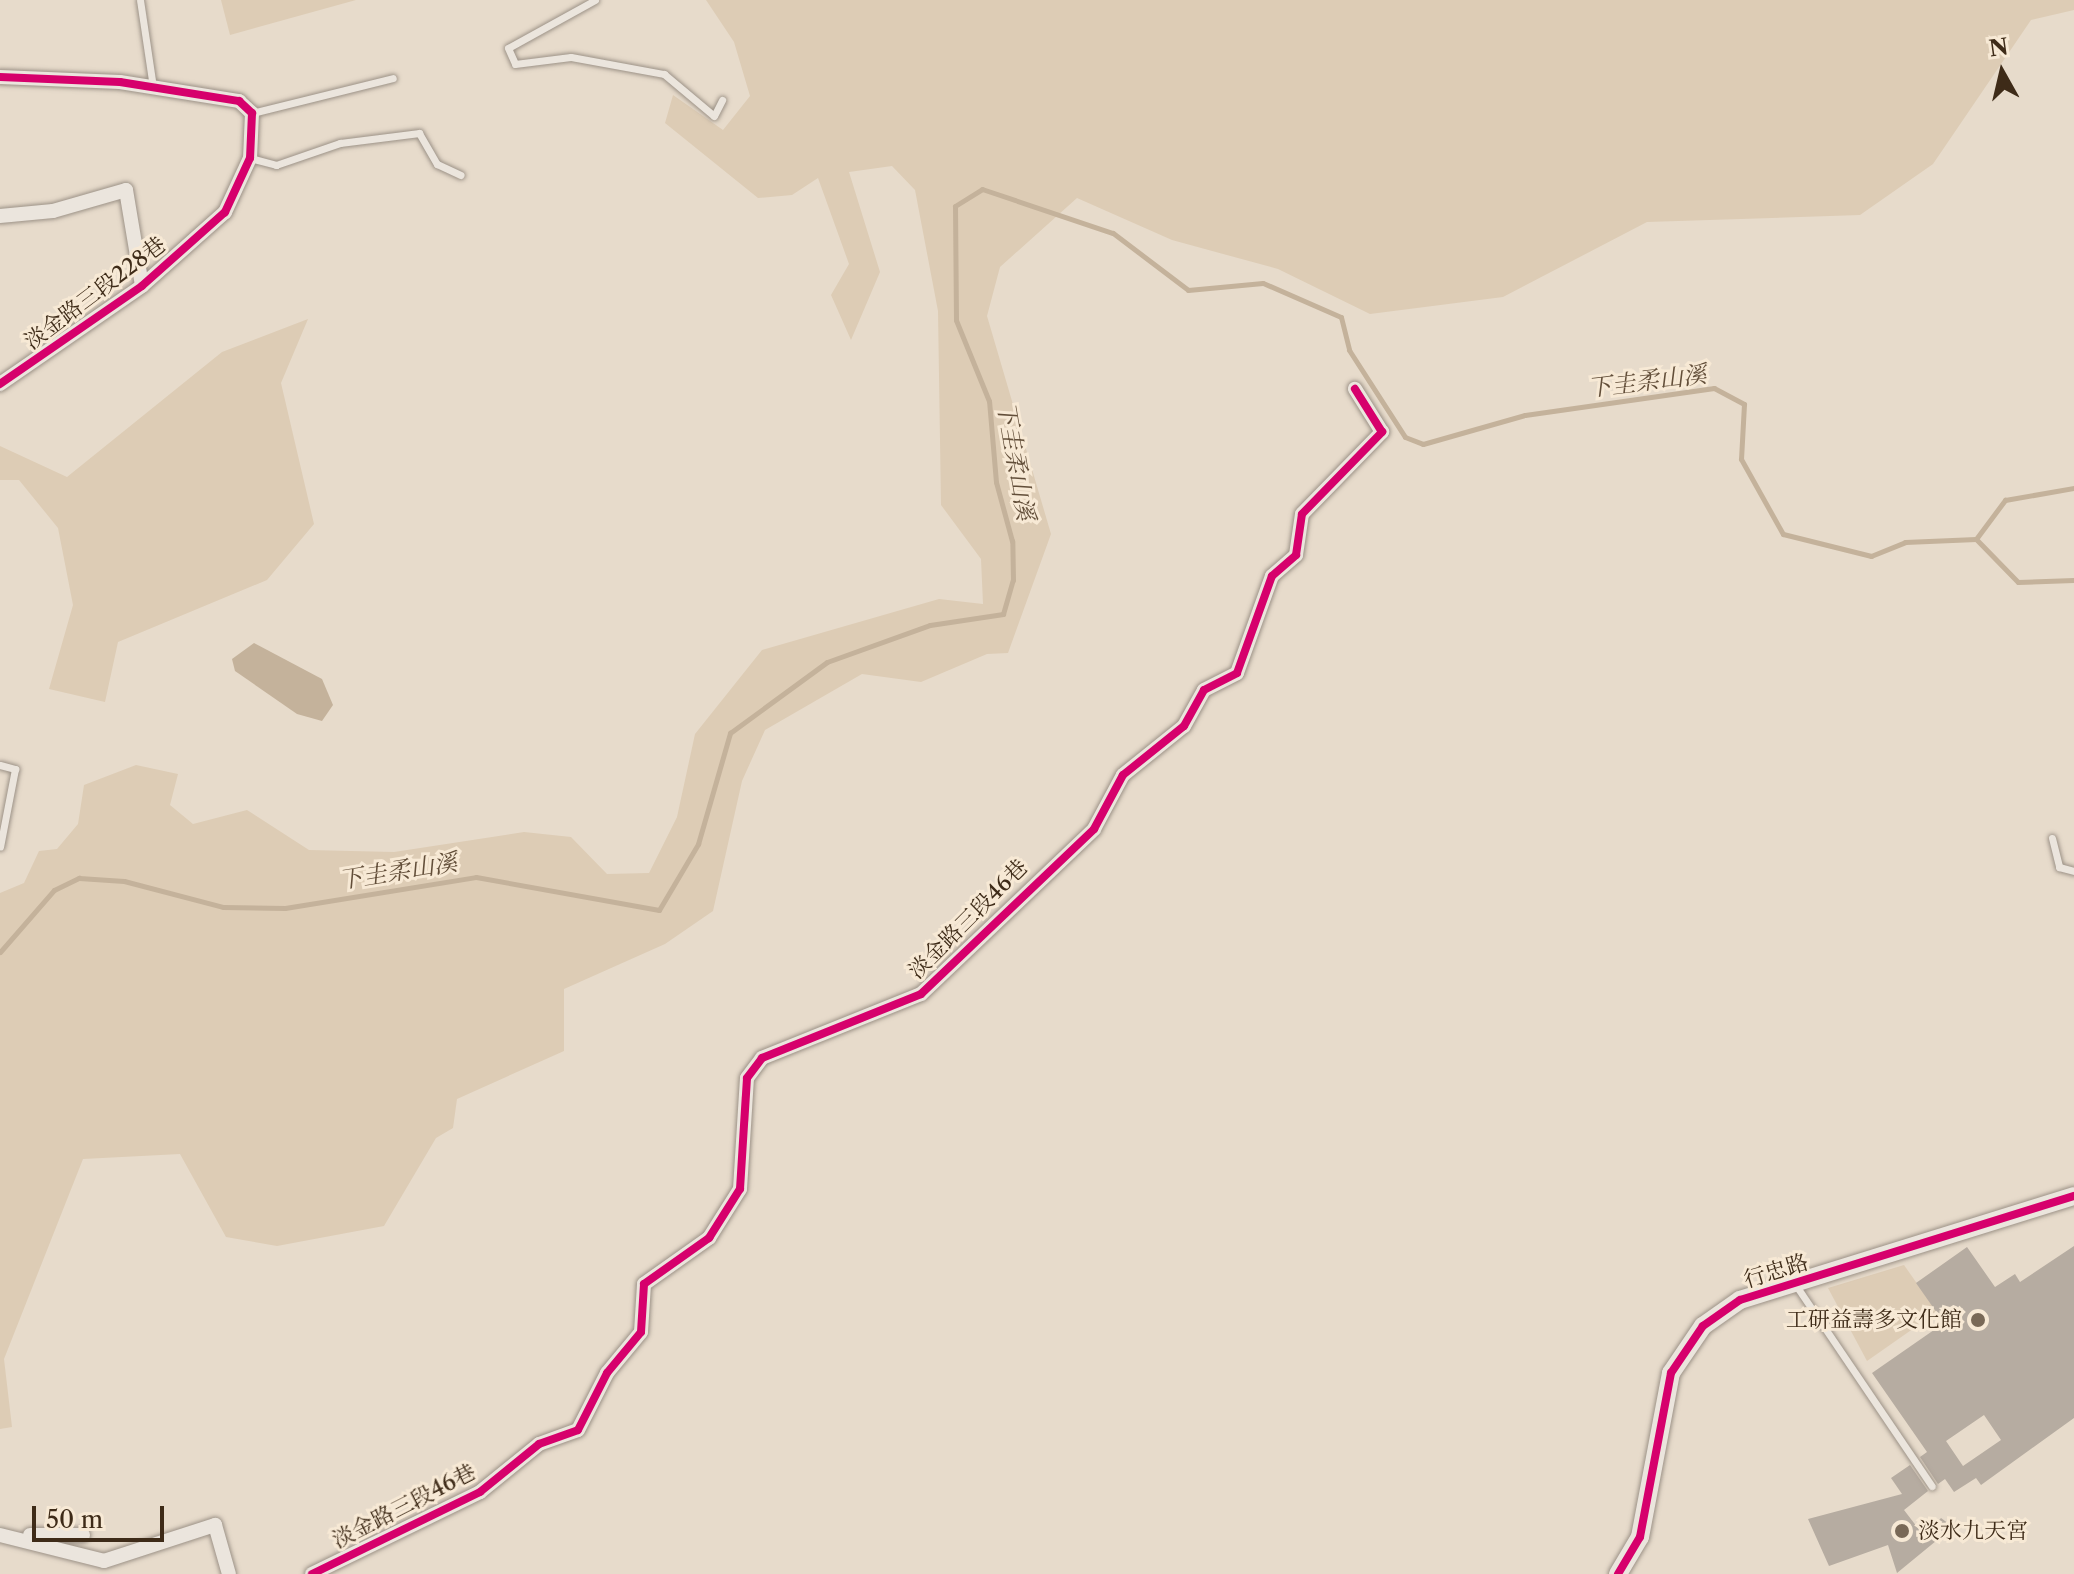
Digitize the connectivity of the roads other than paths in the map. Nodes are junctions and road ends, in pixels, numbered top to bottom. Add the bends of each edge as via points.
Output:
1 (140, 0) edge
2 (595, 0) edge
3 (0, 77) edge
4 (393, 78) dead end
5 (153, 87) junction
6 (722, 100) dead end
7 (252, 113) junction
8 (250, 158) junction
9 (461, 175) dead end
10 (0, 216) edge
11 (142, 286) junction
12 (0, 384) edge
13 (1355, 389) dead end
14 (0, 765) edge
15 (2052, 838) dead end
16 (0, 847) edge
17 (2074, 871) edge
18 (2074, 1196) edge
19 (1795, 1284) junction
20 (1932, 1486) dead end
21 (7, 1535) edge
22 (83, 1535) dead end
23 (229, 1574) edge
24 (312, 1574) edge
25 (1618, 1574) edge

1 - 5 lane
2 - 6 lane via 508,48 515,64 571,57 664,74 714,116
3 - 5 street
4 - 7 lane
5 - 7 street via 239,101
7 - 8 street, 淡金路三段228巷
8 - 9 lane via 276,165 340,143 419,133 437,164
8 - 11 street, 淡金路三段228巷 via 225,212
10 - 11 street via 53,211 126,190
11 - 12 street, 淡金路三段228巷
13 - 24 street, 淡金路三段46巷 via 1382,432 1302,514 1296,555 1272,576 1237,673 1204,690 1184,726 1123,775 1094,829 921,994 762,1058 747,1078 740,1189 709,1238 644,1284 641,1332 607,1373 578,1430 539,1444 480,1492
14 - 16 lane via 15,769
15 - 17 lane via 2059,867
18 - 19 street, 行忠路
19 - 20 lane
19 - 25 street, 行忠路 via 1740,1300 1703,1326 1680,1355 1640,1537
21 - 22 street
21 - 23 street via 104,1561 215,1525

